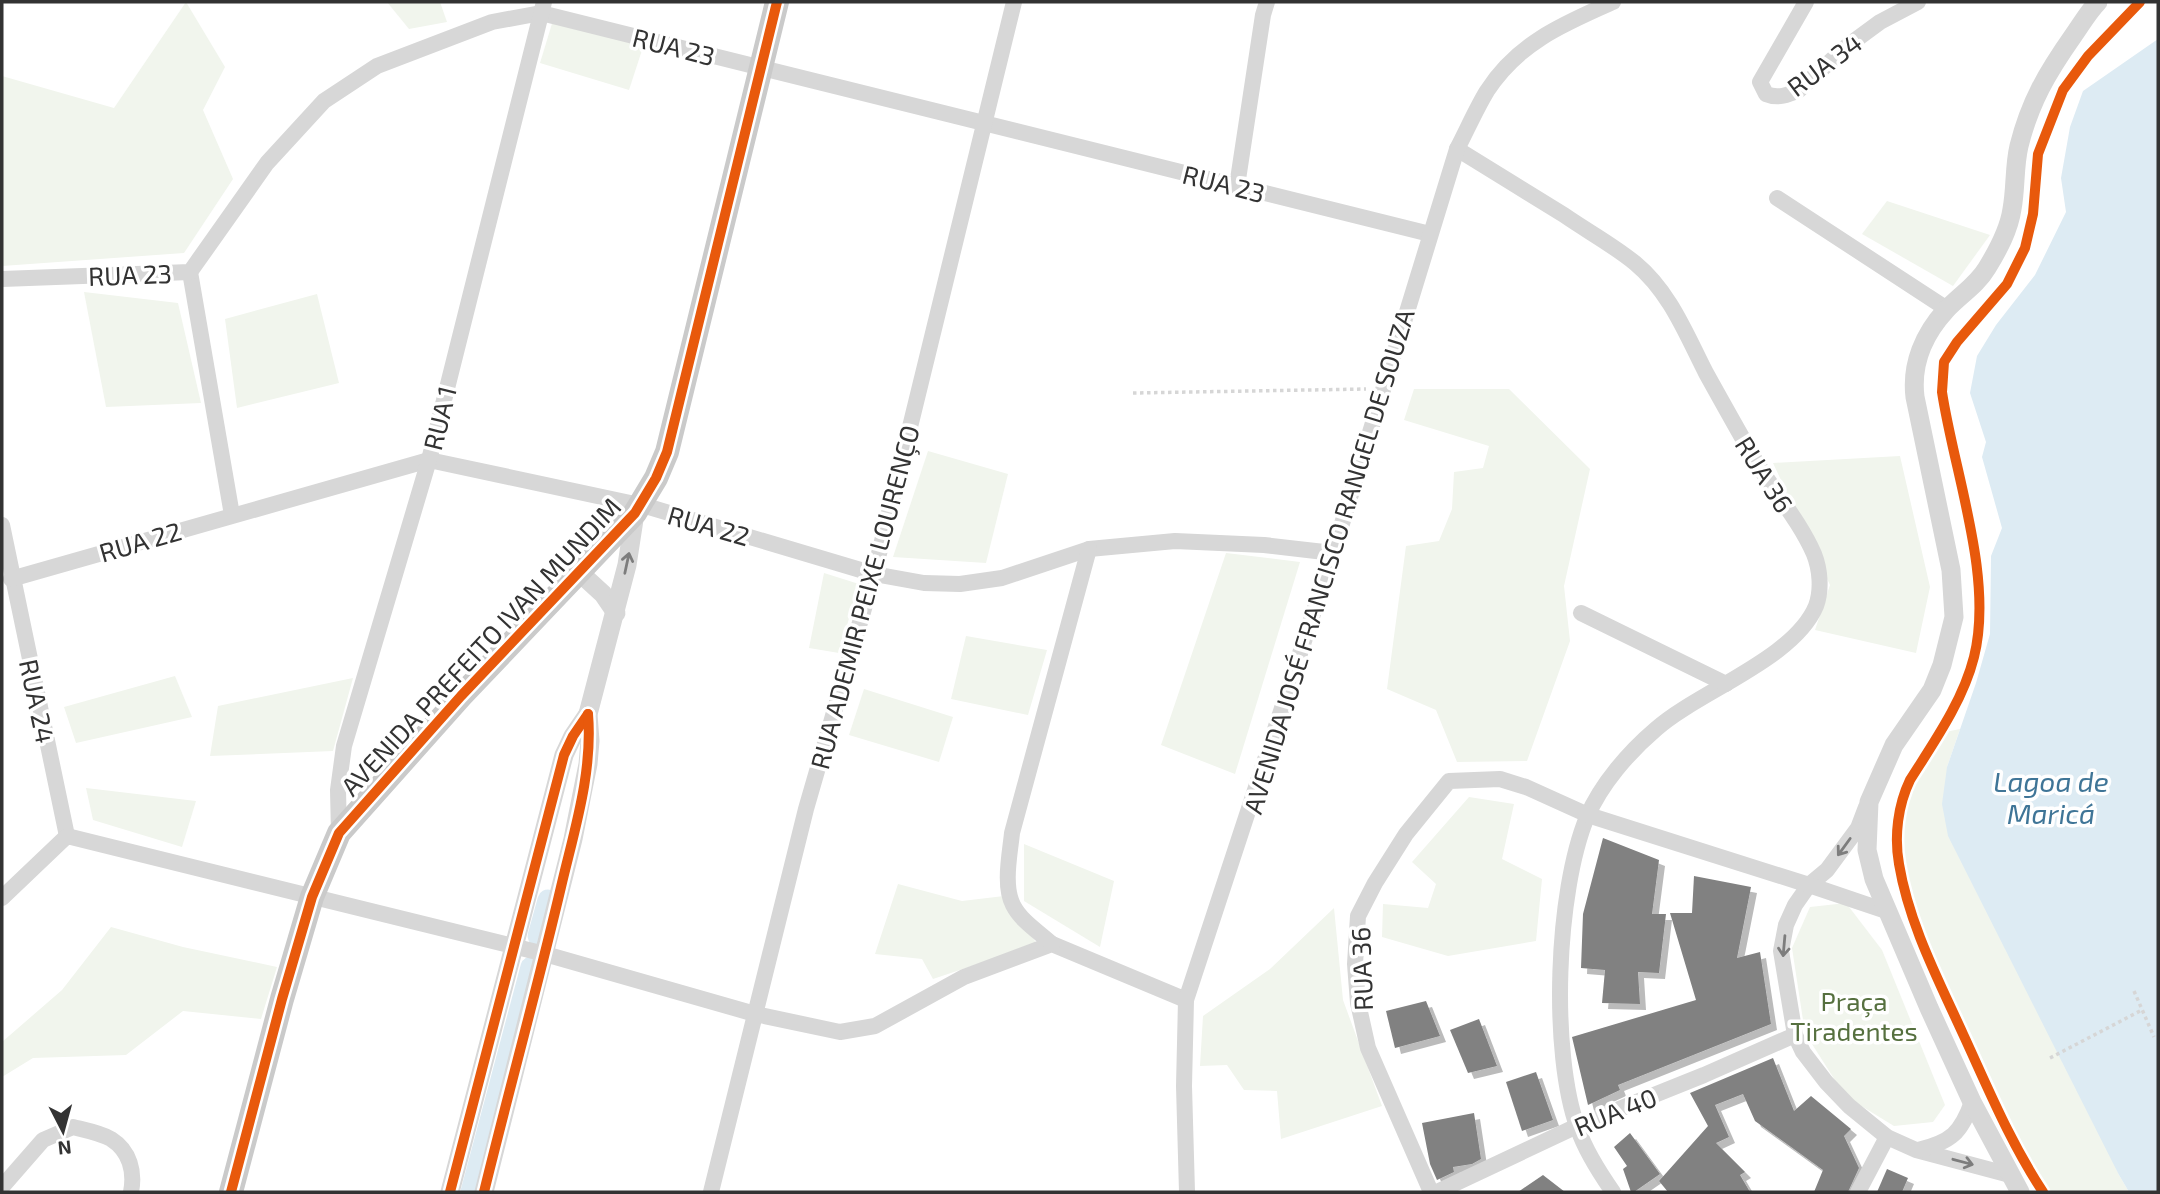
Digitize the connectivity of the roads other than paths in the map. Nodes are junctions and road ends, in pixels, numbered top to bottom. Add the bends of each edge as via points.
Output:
1 (777, 2) edge
2 (1014, 2) edge
3 (1267, 2) edge
4 (1613, 2) edge
5 (1806, 2) edge
6 (1918, 2) edge
7 (2098, 2) edge
8 (542, 7) edge
9 (760, 68) junction
10 (986, 124) junction
11 (1457, 149) junction
12 (1237, 186) junction
13 (1777, 198) dead end
14 (1430, 234) junction
15 (190, 272) junction
16 (2, 279) edge
17 (1947, 309) junction
18 (429, 460) junction
19 (638, 509) junction
20 (232, 515) junction
21 (2, 525) edge
22 (1089, 549) junction
23 (1333, 553) junction
24 (579, 572) junction
25 (874, 574) junction
26 (11, 579) junction
27 (616, 613) junction
28 (1581, 614) dead end
29 (1726, 684) junction
30 (588, 714) junction
31 (1869, 802) junction
32 (1588, 815) junction
33 (339, 833) junction
34 (67, 836) junction
35 (1810, 885) junction
36 (312, 897) junction
37 (2, 898) edge
38 (1889, 912) junction
39 (1052, 944) junction
40 (530, 950) junction
41 (1186, 1000) junction
42 (755, 1014) junction
43 (1795, 1035) junction
44 (1972, 1102) junction
45 (1577, 1126) junction
46 (1887, 1138) junction
47 (1916, 1150) junction
48 (2010, 1175) junction
49 (2, 1187) edge
50 (131, 1192) edge
51 (231, 1192) edge
52 (450, 1192) edge
53 (484, 1192) edge
54 (710, 1192) edge
55 (1187, 1192) edge
56 (1431, 1192) edge
57 (1437, 1192) edge
58 (1613, 1192) edge
59 (1858, 1192) edge
60 (2021, 1192) edge

1 - 9 main road, AVENIDA PREFEITO IVAN MUNDIM
2 - 10 street, RUA ADEMIR PEIXE LOURENÇO
3 - 12 street
4 - 11 street, AVENIDA JOSÉ FRANCISCO RANGEL DE SOUZA via 1557,26 1513,60 1487,91
5 - 6 street, RUA 34 via 1763,75 1760,82 1766,94 1781,97 1799,90 1846,47
7 - 17 street via 2045,75 2032,104 2018,149 2007,232 1987,269
8 - 9 street, RUA 23
8 - 15 street, RUA 23 via 377,66 324,101 267,163
8 - 18 street, RUA 1
9 - 10 street, RUA 23
9 - 19 main road, AVENIDA PREFEITO IVAN MUNDIM via 667,452
10 - 12 street, RUA 23
10 - 25 street, RUA ADEMIR PEIXE LOURENÇO
11 - 14 street, AVENIDA JOSÉ FRANCISCO RANGEL DE SOUZA
11 - 29 street, RUA 36 via 1637,264 1671,303 1753,456 1814,555 1819,590 1807,622 1783,646
12 - 14 street, RUA 23
13 - 17 street
14 - 23 street, AVENIDA JOSÉ FRANCISCO RANGEL DE SOUZA
15 - 16 street, RUA 23
15 - 20 street
17 - 31 street via 1922,344 1913,384 1951,570 1954,617 1932,690 1895,745
18 - 19 street, RUA 22
18 - 20 street, RUA 22
18 - 33 street, RUA 1 via 344,746
19 - 24 main road, AVENIDA PREFEITO IVAN MUNDIM
19 - 25 street, RUA 22
27 -> 19 street
20 - 26 street, RUA 22
21 - 26 street, RUA 24
22 - 23 street, RUA 22 via 1175,541
22 - 25 street, RUA 22 via 1002,578 960,584
22 - 39 street via 1012,833 1012,903
23 - 41 street, AVENIDA JOSÉ FRANCISCO RANGEL DE SOUZA
24 - 27 street
24 - 33 main road, AVENIDA PREFEITO IVAN MUNDIM
25 - 42 street, RUA ADEMIR PEIXE LOURENÇO via 806,809
26 - 34 street, RUA 24
27 - 30 street
28 - 29 street
29 - 32 street, RUA 36 via 1655,730 1613,775
30 - 40 street via 588,764
30 - 40 street via 564,755
31 -> 35 street via 1840,852
31 - 38 street via 1867,850
32 - 35 street, RUA 36
32 - 45 street, RUA 36 via 1569,875 1560,972 1564,1051
32 - 56 street, RUA 36 via 1500,779 1449,781 1406,834 1358,916 1355,964 1367,1048
33 - 36 main road, AVENIDA PREFEITO IVAN MUNDIM
34 - 36 street
34 - 37 street
35 - 38 street, RUA 36
35 -> 43 street via 1786,925 1782,951
36 - 40 street
36 - 51 main road, AVENIDA PREFEITO IVAN MUNDIM
38 - 44 street
39 - 41 street
39 - 42 street via 964,977 875,1026 841,1032
40 - 42 street
40 - 52 street
40 - 53 street
41 - 55 street, AVENIDA JOSÉ FRANCISCO RANGEL DE SOUZA
42 - 54 street, RUA ADEMIR PEIXE LOURENÇO
43 - 45 street, RUA 40
43 - 46 street via 1826,1082
44 - 47 street via 1963,1124 1950,1139
44 - 48 street
45 - 57 street, RUA 40
45 - 58 street, RUA 36 via 1587,1152
46 - 47 street
46 - 59 street
47 -> 48 street
48 - 60 street
49 - 50 street via 43,1140 73,1127 111,1139 129,1159 134,1178

